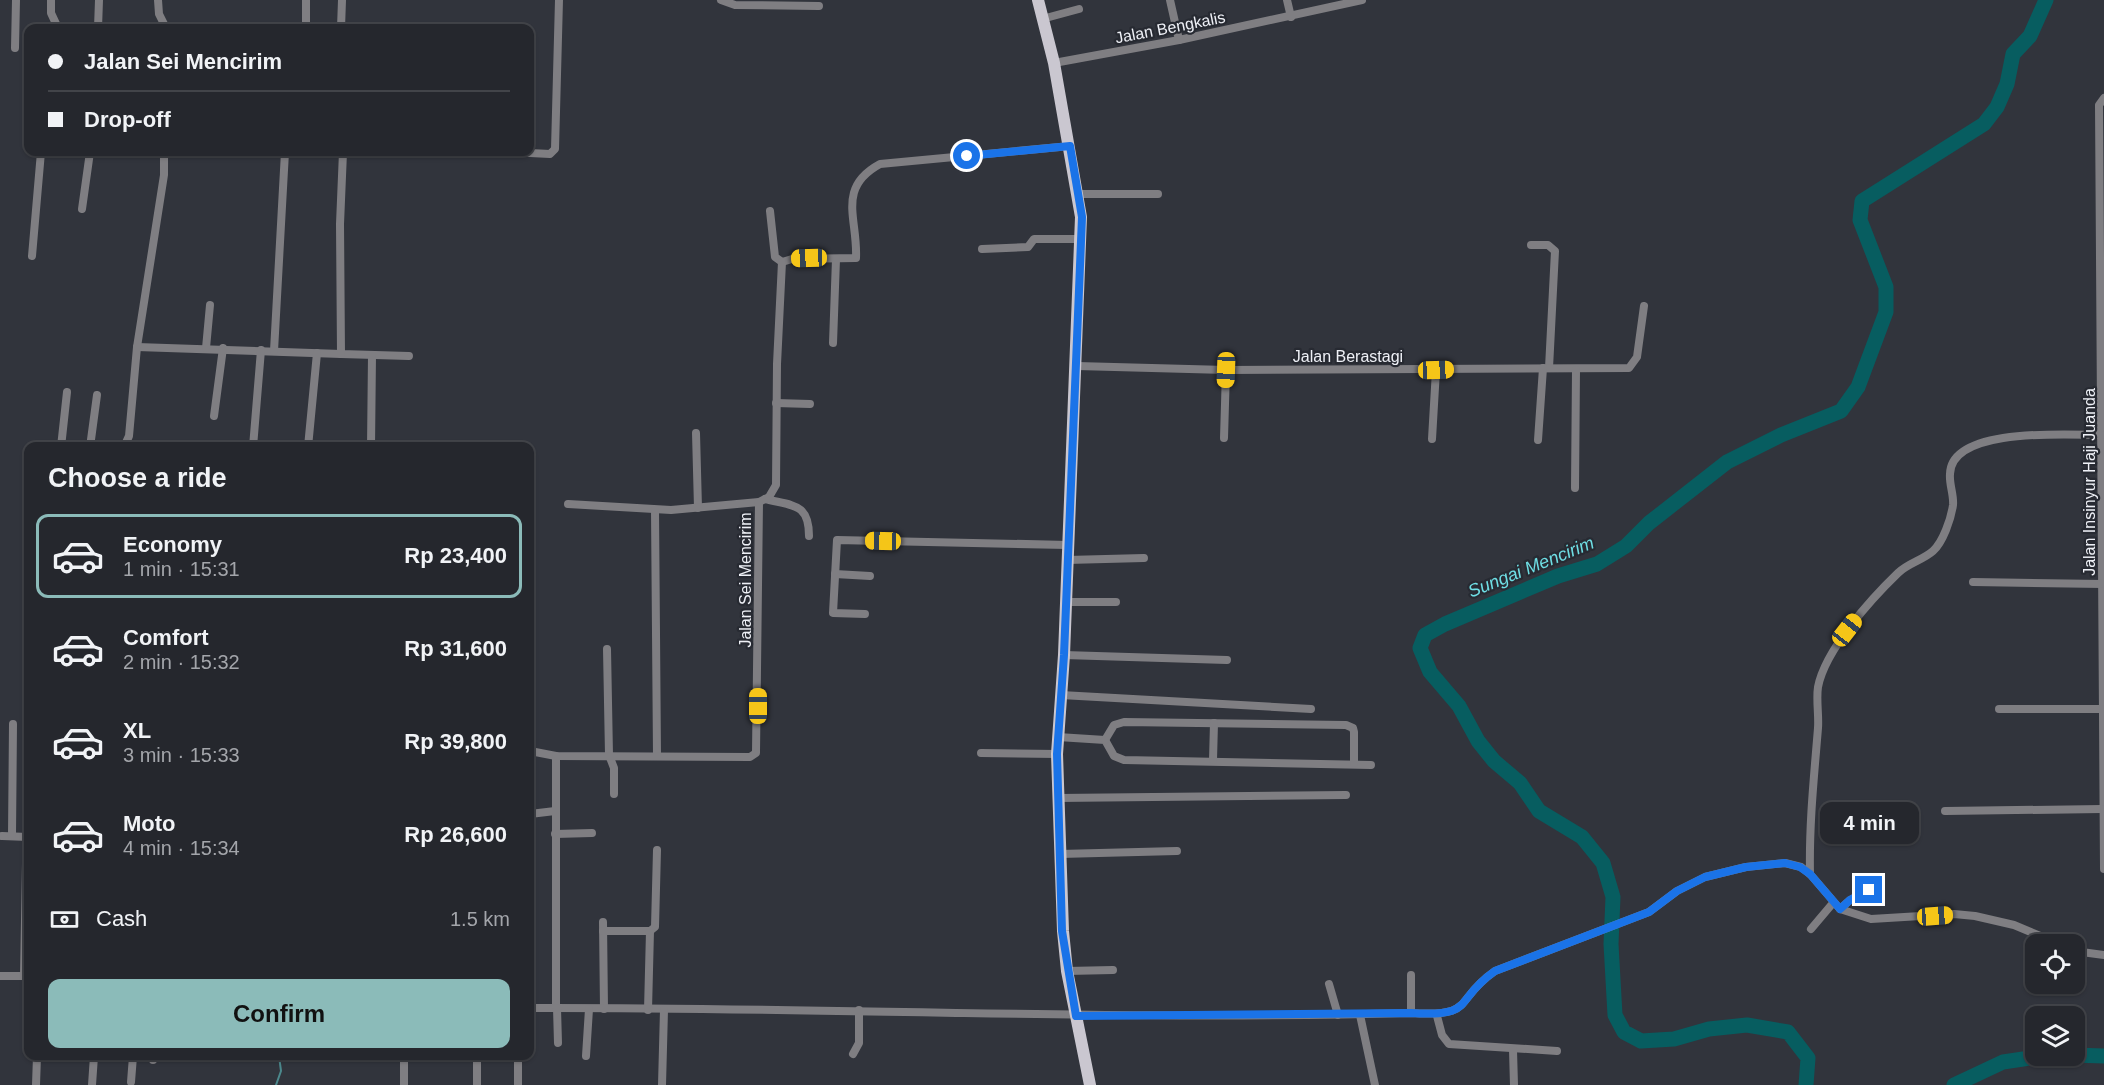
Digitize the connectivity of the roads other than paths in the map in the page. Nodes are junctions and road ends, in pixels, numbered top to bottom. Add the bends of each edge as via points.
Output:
1 (16, 0) edge
2 (51, 0) edge
3 (99, 0) edge
4 (158, 0) edge
5 (306, 0) edge
6 (342, 0) edge
7 (559, 0) edge
8 (721, 0) edge
9 (1038, 0) edge
10 (1170, 0) edge
11 (1287, 0) edge
12 (1362, 0) edge
13 (819, 6) dead end
14 (1079, 9) dead end
15 (1291, 16) junction
16 (1042, 19) junction
17 (56, 24) edge
18 (98, 24) edge
19 (164, 24) edge
20 (306, 24) dead end
21 (341, 24) edge
22 (1179, 40) junction
23 (15, 48) dead end
24 (1054, 63) junction
25 (2104, 98) edge
26 (1070, 146) junction
27 (534, 153) edge
28 (41, 156) edge
29 (89, 156) edge
30 (164, 156) edge
31 (285, 156) edge
32 (343, 156) edge
33 (1078, 194) junction
34 (1158, 195) dead end
35 (82, 209) dead end
36 (770, 211) dead end
37 (1081, 239) junction
38 (1531, 245) dead end
39 (982, 249) dead end
40 (32, 256) dead end
41 (836, 259) junction
42 (782, 262) junction
43 (210, 305) dead end
44 (1644, 306) dead end
45 (833, 343) dead end
46 (137, 347) junction
47 (206, 348) junction
48 (223, 348) junction
49 (261, 350) junction
50 (274, 351) junction
51 (317, 353) junction
52 (341, 354) junction
53 (372, 354) junction
54 (409, 356) dead end
55 (1077, 366) junction
56 (1546, 368) junction
57 (1226, 370) junction
58 (1436, 370) junction
59 (1576, 370) junction
60 (67, 392) dead end
61 (98, 395) dead end
62 (776, 403) junction
63 (810, 404) dead end
64 (214, 416) dead end
65 (696, 433) dead end
66 (2102, 435) junction
67 (1224, 438) dead end
68 (1432, 439) dead end
69 (1538, 440) dead end
70 (61, 442) edge
71 (91, 442) edge
72 (126, 442) edge
73 (254, 442) edge
74 (308, 442) edge
75 (370, 442) edge
76 (1575, 488) dead end
77 (762, 501) junction
78 (568, 504) dead end
79 (698, 508) junction
80 (655, 510) junction
81 (809, 536) dead end
82 (1068, 545) junction
83 (1144, 558) dead end
84 (1067, 560) junction
85 (835, 574) junction
86 (870, 576) dead end
87 (1973, 582) dead end
88 (2103, 584) edge
89 (1066, 602) junction
90 (1116, 602) dead end
91 (865, 614) dead end
92 (607, 649) dead end
93 (1064, 655) junction
94 (1227, 660) dead end
95 (1061, 695) junction
96 (1999, 708) dead end
97 (1311, 709) dead end
98 (2102, 709) junction
99 (1214, 723) junction
100 (13, 724) dead end
101 (1058, 737) junction
102 (1105, 740) junction
103 (534, 752) edge
104 (981, 753) dead end
105 (1057, 754) junction
106 (609, 755) junction
107 (556, 756) junction
108 (657, 756) junction
109 (1213, 760) junction
110 (1354, 764) junction
111 (1371, 765) dead end
112 (614, 794) dead end
113 (1346, 795) dead end
114 (1058, 798) junction
115 (2102, 809) junction
116 (555, 811) junction
117 (1945, 811) dead end
118 (534, 814) edge
119 (592, 833) dead end
120 (555, 834) junction
121 (3, 836) dead end
122 (12, 836) junction
123 (24, 837) edge
124 (657, 850) dead end
125 (1178, 851) dead end
126 (1060, 854) junction
127 (2104, 869) edge
128 (1810, 874) junction
129 (1869, 890) dead end
130 (1837, 906) junction
131 (1811, 929) dead end
132 (650, 931) junction
133 (2034, 934) edge
134 (2085, 952) edge
135 (2104, 955) edge
136 (1113, 970) dead end
137 (1067, 971) junction
138 (1411, 975) dead end
139 (0, 976) edge
140 (24, 976) edge
141 (1329, 984) dead end
142 (534, 1008) edge
143 (556, 1008) junction
144 (589, 1009) junction
145 (604, 1009) junction
146 (648, 1010) junction
147 (664, 1010) junction
148 (859, 1010) junction
149 (1411, 1013) junction
150 (1338, 1015) junction
151 (1360, 1015) junction
152 (1076, 1016) junction
153 (1437, 1016) junction
154 (558, 1043) dead end
155 (1513, 1050) junction
156 (1557, 1052) dead end
157 (853, 1054) dead end
158 (586, 1056) dead end
159 (37, 1060) edge
160 (94, 1060) edge
161 (133, 1060) edge
162 (404, 1060) edge
163 (477, 1060) edge
164 (518, 1060) edge
165 (131, 1082) dead end
166 (36, 1085) edge
167 (92, 1085) edge
168 (404, 1085) edge
169 (477, 1085) edge
170 (518, 1085) edge
171 (662, 1085) edge
172 (1090, 1085) edge
173 (1375, 1085) edge
174 (1514, 1085) edge

1 - 23 street
2 - 17 street
3 - 18 street
4 - 19 street
5 - 20 street
6 - 21 street
7 - 27 street via 555,149 550,154
8 - 13 street via 735,4
9 - 16 main road
10 - 22 street
11 - 15 street
12 - 15 street, Jalan Bengkalis
14 - 16 street
15 - 22 street, Jalan Bengkalis
16 - 24 main road
22 - 24 street, Jalan Bengkalis
24 - 26 main road
25 - 66 street, Jalan Insinyur Haji Juanda via 2099,105
26 - 33 main road
26 - 41 street via 880,164 864,174 854,190 852,227 857,240 856,258
28 - 40 street
29 - 35 street
30 - 46 street
31 - 50 street
32 - 52 street
33 - 34 street
33 - 37 main road
36 - 42 street via 775,257
37 - 39 street via 1034,239 1028,247
37 - 55 main road
38 - 56 street via 1548,245 1555,251
41 - 42 street
41 - 45 street
42 - 62 street, Jalan Sei Mencirim
43 - 47 street
44 - 59 street, Jalan Berastagi via 1637,357 1632,366
46 - 47 street
46 - 72 street
47 - 48 street
48 - 49 street
48 - 64 street
49 - 50 street
49 - 73 street
50 - 51 street
51 - 52 street
51 - 74 street
52 - 53 street
53 - 54 street
53 - 75 street
55 - 57 street, Jalan Berastagi
55 - 82 main road
56 - 58 street, Jalan Berastagi
56 - 59 street, Jalan Berastagi
56 - 69 street
57 - 58 street, Jalan Berastagi
57 - 67 street
58 - 68 street
59 - 76 street
60 - 70 street
61 - 71 street
62 - 63 street
62 - 77 street, Jalan Sei Mencirim via 777,485
65 - 79 street
66 - 88 street, Jalan Insinyur Haji Juanda
66 - 128 street via 1991,440 1965,449 1953,462 1949,472 1953,505 1942,537 1933,551 1900,570 1867,606 1834,648 1818,686 1809,824
77 - 79 street
77 - 81 street via 803,511 809,520
77 - 108 street, Jalan Sei Mencirim via 757,752 750,757
78 - 80 street
79 - 80 street
80 - 108 street
82 - 84 main road
82 - 85 street via 837,540
83 - 84 street
84 - 89 main road
85 - 86 street
85 - 91 street via 833,613
87 - 88 street
88 - 98 street, Jalan Insinyur Haji Juanda
89 - 90 street
89 - 93 main road
92 - 106 street
93 - 94 street
93 - 95 main road
95 - 97 street
95 - 101 main road
96 - 98 street
98 - 115 street, Jalan Insinyur Haji Juanda
99 - 102 street via 1124,722 1114,726
99 - 109 street
99 - 110 street via 1351,726
100 - 122 street
101 - 102 street
101 - 105 main road
102 - 109 street via 1114,756 1124,760
103 - 107 street, Jalan Sei Mencirim
104 - 105 street
105 - 114 main road
106 - 107 street, Jalan Sei Mencirim
106 - 108 street, Jalan Sei Mencirim
106 - 112 street via 614,768
107 - 116 street
109 - 110 street
110 - 111 street
113 - 114 street
114 - 126 main road
115 - 117 street
115 - 127 street, Jalan Insinyur Haji Juanda
116 - 118 street
116 - 120 street
119 - 120 street
120 - 143 street
121 - 122 street
122 - 123 street
124 - 132 street via 656,927
125 - 126 street
126 - 137 main road
128 - 130 street
128 - 153 street via 1785,863 1723,872 1691,883 1649,912 1495,971 1484,978 1458,1010
129 - 130 street
130 - 131 street
130 - 133 street via 1871,919 1954,914 1985,918
132 - 145 street via 603,926
132 - 146 street
134 - 135 street
136 - 137 street
137 - 152 main road
138 - 149 street
139 - 140 street
141 - 150 street
142 - 143 street
143 - 144 street
143 - 154 street
144 - 145 street
144 - 158 street
145 - 146 street
146 - 147 street
147 - 148 street
147 - 171 street
148 - 152 street
148 - 157 street via 859,1043
149 - 151 street
149 - 153 street
150 - 151 street
150 - 152 street
151 - 173 street
152 - 172 main road
153 - 155 street via 1449,1044
155 - 156 street
155 - 174 street
159 - 166 street
160 - 167 street
161 - 165 street
162 - 168 street
163 - 169 street
164 - 170 street

